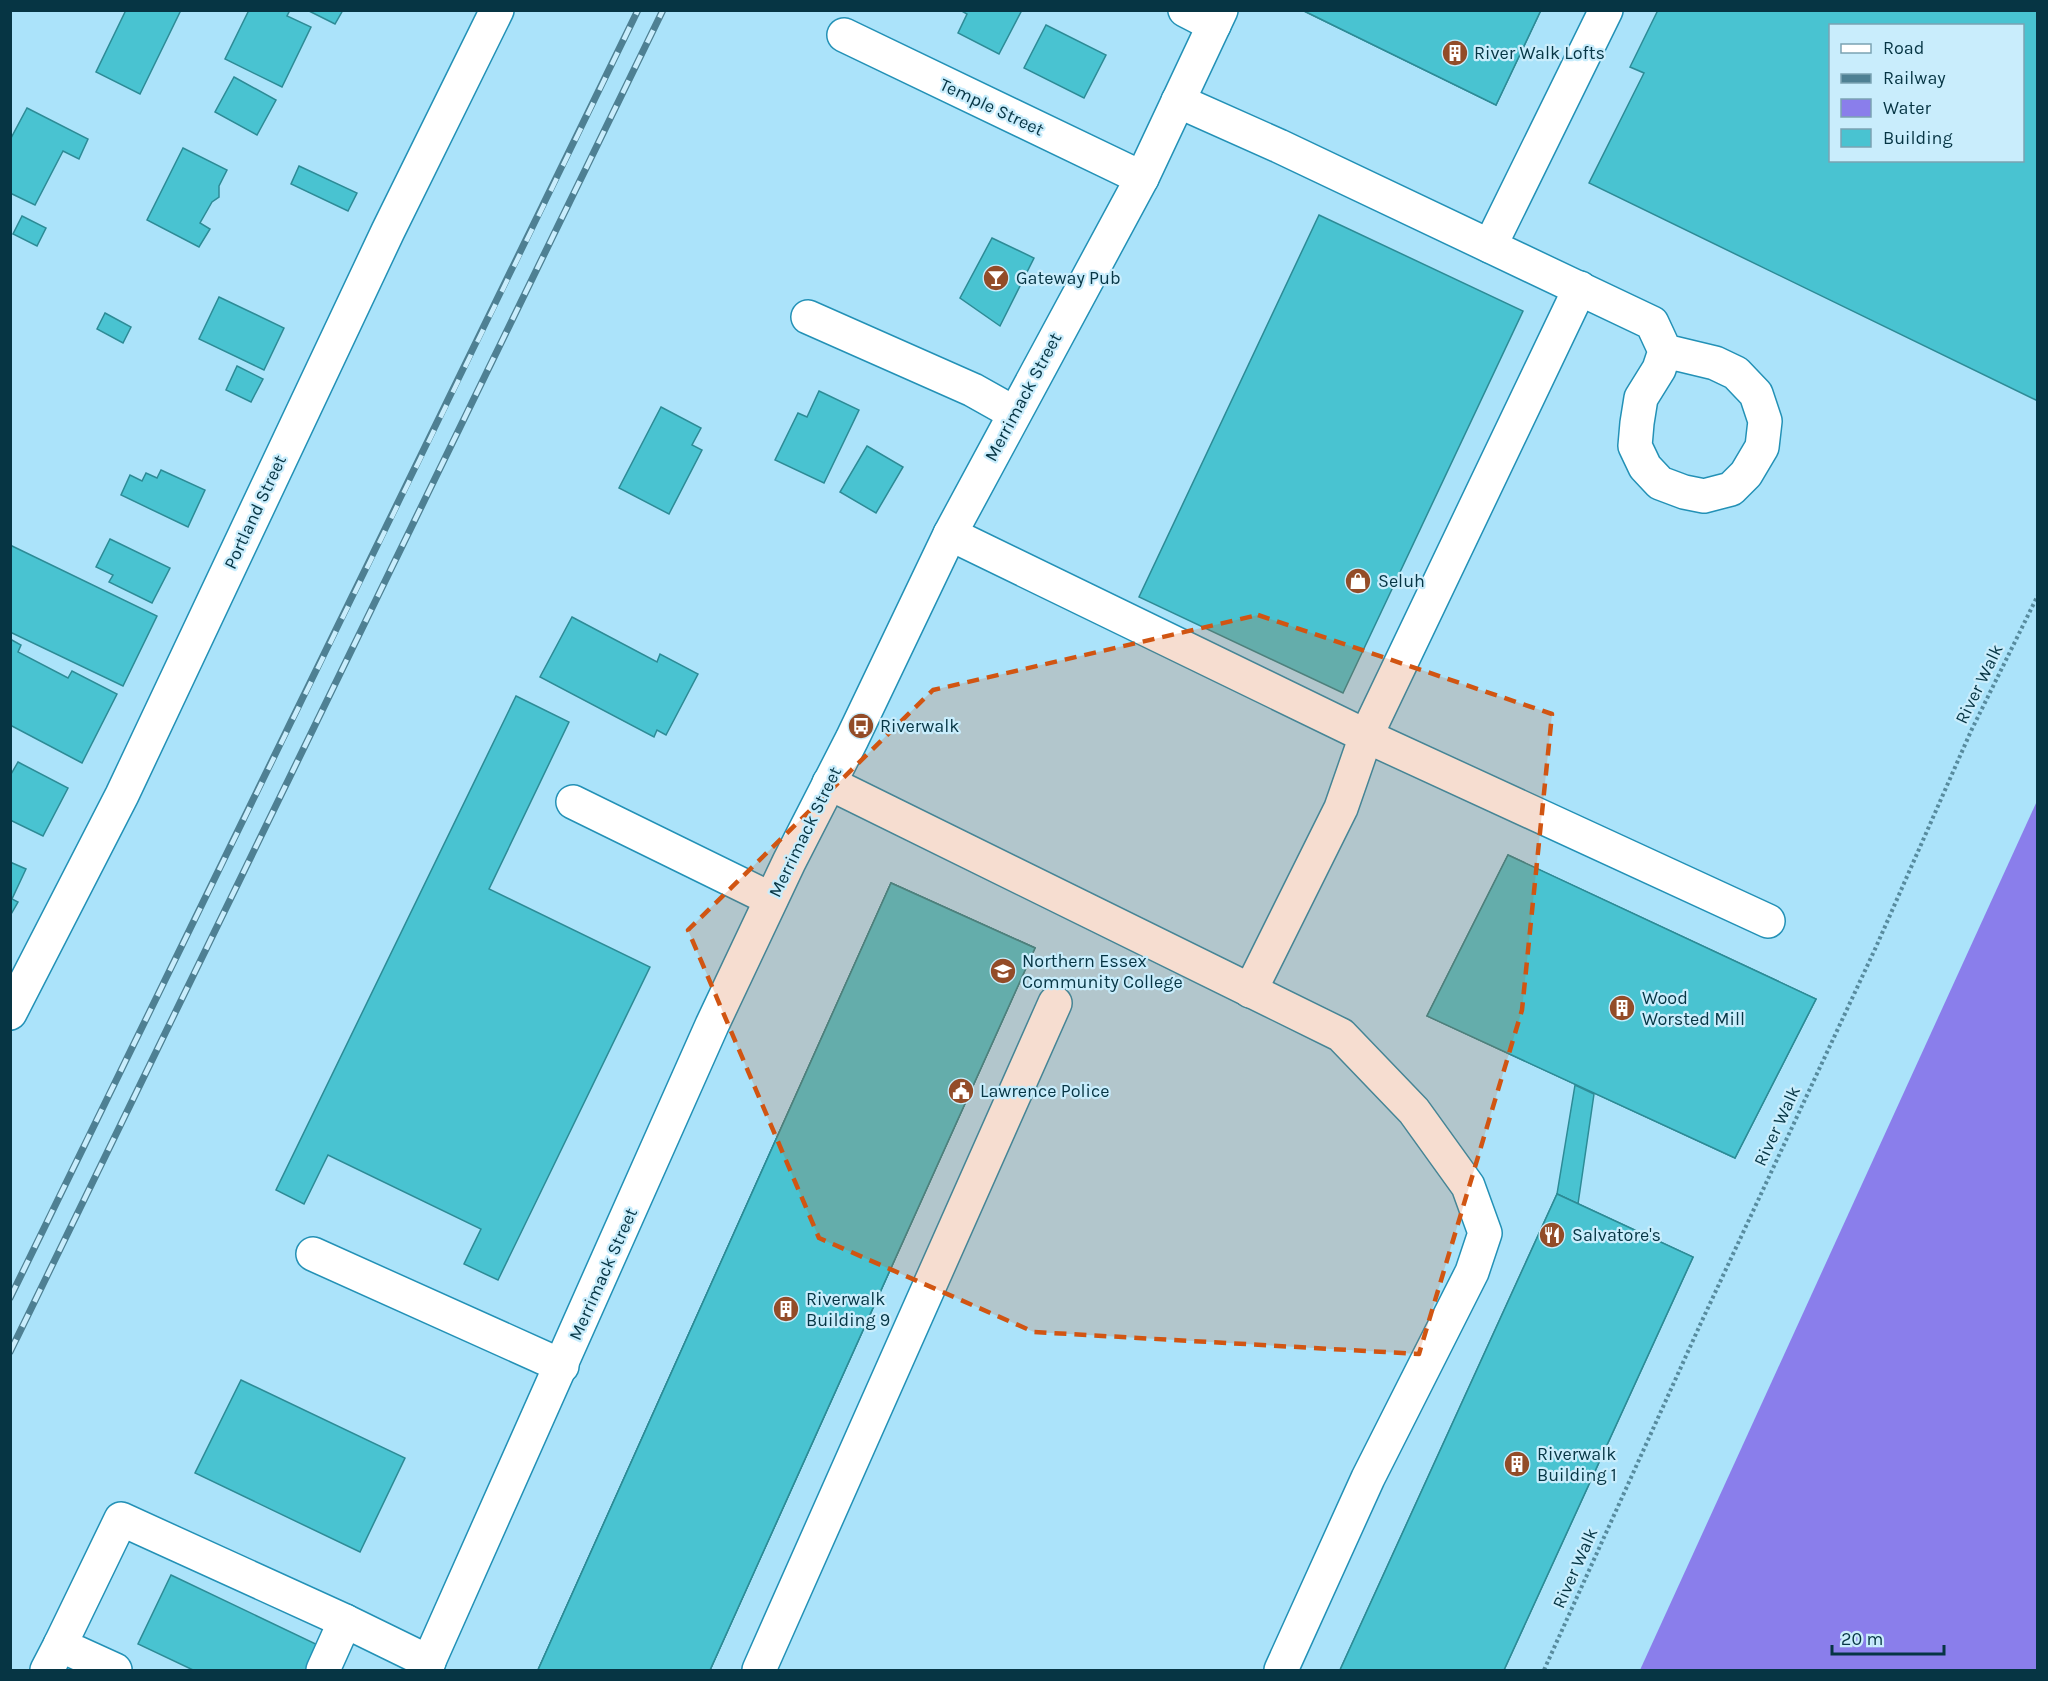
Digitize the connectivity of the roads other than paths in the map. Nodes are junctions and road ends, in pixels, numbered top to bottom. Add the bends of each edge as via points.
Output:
1 (496, 10) edge
2 (1185, 10) edge
3 (1606, 10) edge
4 (1218, 18) edge
5 (844, 35) dead end
6 (1178, 101) junction
7 (1142, 178) junction
8 (1490, 246) junction
9 (1580, 288) junction
10 (807, 317) dead end
11 (1665, 351) junction
12 (1014, 413) junction
13 (950, 534) junction
14 (1366, 736) junction
15 (829, 783) junction
16 (573, 802) dead end
17 (771, 899) junction
18 (1768, 921) dead end
19 (1250, 991) junction
20 (1055, 1003) dead end
21 (10, 1013) edge
22 (313, 1254) dead end
23 (562, 1366) junction
24 (345, 1621) junction
25 (54, 1658) edge
26 (427, 1666) edge
27 (115, 1671) edge
28 (323, 1671) edge
29 (759, 1671) edge
30 (1281, 1671) edge

1 - 21 main road, Portland Street via 122,795
2 - 4 main road
3 - 8 main road
4 - 6 main road, Merrimack Street
5 - 7 main road, Temple Street
6 - 7 main road, Merrimack Street
6 - 8 main road
7 - 12 main road, Merrimack Street
8 - 9 main road
9 - 11 main road via 1652,323
9 - 14 main road
10 - 12 main road via 973,390
11 - 11 main road via 1641,398 1635,446 1660,483 1704,496 1731,489 1746,474 1762,447 1765,421 1756,394 1736,373 1715,363
12 - 13 main road, Merrimack Street
13 - 14 main road
13 - 15 main road, Merrimack Street
14 - 18 main road
14 - 19 main road via 1341,808
15 - 17 main road, Merrimack Street
15 - 19 main road
16 - 17 main road
17 - 23 main road, Merrimack Street
19 - 30 main road via 1341,1035 1414,1111 1468,1186 1485,1233 1472,1272 1368,1478
20 - 29 main road
22 - 23 main road
23 - 26 main road, Merrimack Street
24 - 25 main road via 120,1520
24 - 26 main road
24 - 28 main road
25 - 27 main road

